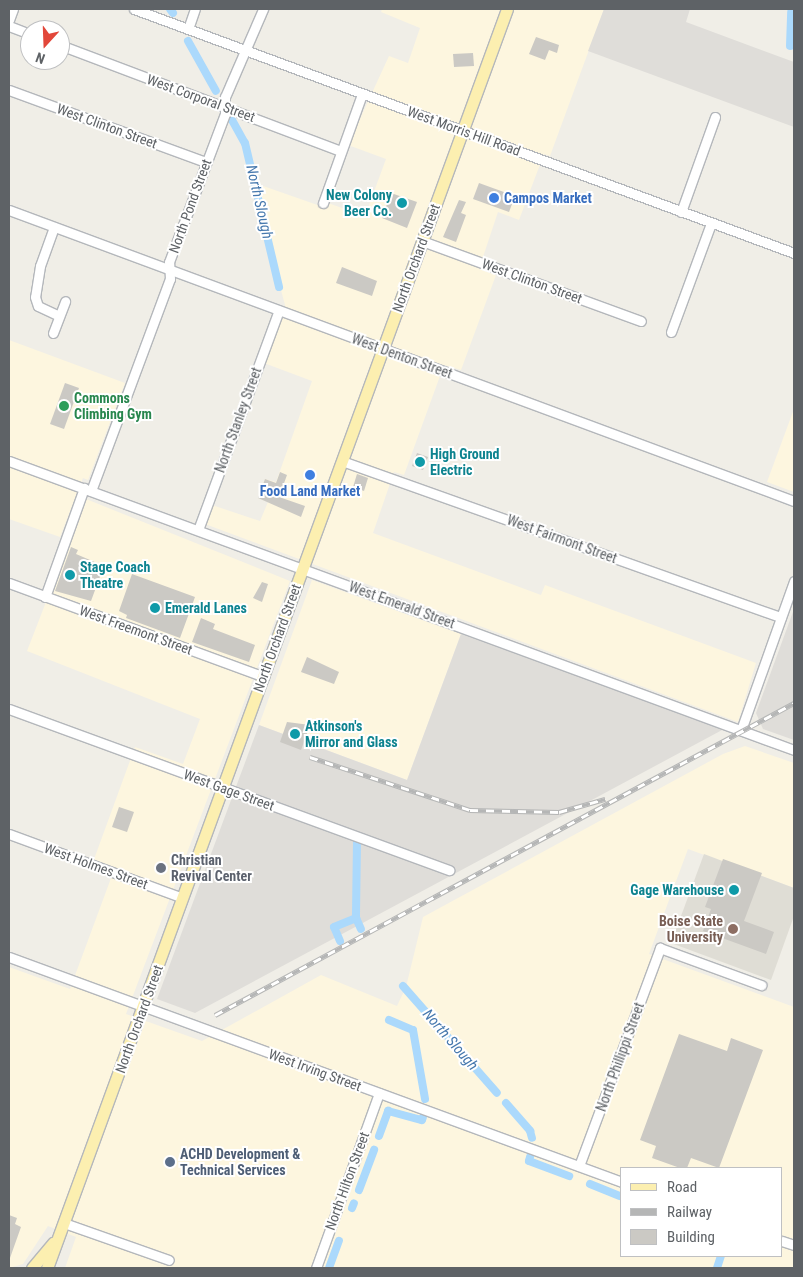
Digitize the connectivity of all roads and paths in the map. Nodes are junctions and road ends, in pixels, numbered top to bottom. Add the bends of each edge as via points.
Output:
1 (13, 9) edge
2 (134, 9) edge
3 (195, 9) edge
4 (263, 9) edge
5 (507, 9) edge
6 (9, 20) edge
7 (188, 29) junction
8 (70, 49) edge
9 (247, 51) junction
10 (9, 90) edge
11 (362, 94) junction
12 (225, 106) junction
13 (715, 117) dead end
14 (463, 131) junction
15 (341, 150) junction
16 (206, 162) junction
17 (323, 203) dead end
18 (9, 210) edge
19 (681, 212) junction
20 (711, 223) junction
21 (54, 227) junction
22 (422, 241) junction
23 (794, 253) edge
24 (169, 270) junction
25 (65, 301) dead end
26 (278, 310) junction
27 (60, 316) junction
28 (641, 321) dead end
29 (671, 332) dead end
30 (53, 333) dead end
31 (383, 349) junction
32 (9, 461) edge
33 (342, 461) junction
34 (87, 490) junction
35 (794, 501) edge
36 (198, 530) junction
37 (302, 568) junction
38 (794, 580) edge
39 (9, 584) edge
40 (45, 597) junction
41 (781, 618) junction
42 (264, 676) junction
43 (9, 709) edge
44 (740, 730) junction
45 (794, 750) edge
46 (223, 788) junction
47 (9, 834) edge
48 (449, 870) dead end
49 (182, 898) junction
50 (9, 957) edge
51 (762, 985) dead end
52 (143, 1006) junction
53 (379, 1093) junction
54 (579, 1166) junction
55 (620, 1181) edge
56 (64, 1224) junction
57 (59, 1236) junction
58 (169, 1260) dead end
59 (32, 1268) edge
60 (47, 1268) edge
61 (316, 1268) edge

1 - 6 street
2 - 7 street, West Morris Hill Road
3 - 7 street
4 - 9 street, North Pond Street
5 - 14 main road, North Orchard Street
7 - 9 street, West Morris Hill Road
8 - 12 street, West Corporal Street
9 - 11 street, West Morris Hill Road
9 - 12 street, North Pond Street via 240,56
10 - 16 street, West Clinton Street
11 - 14 street, West Morris Hill Road
11 - 15 street
12 - 15 street, West Corporal Street
12 - 16 street, North Pond Street
13 - 19 street
14 - 19 street, West Morris Hill Road
14 - 22 main road, North Orchard Street
15 - 17 street
16 - 24 street, North Pond Street
18 - 21 street, West Denton Street
19 - 20 street, West Morris Hill Road
20 - 23 street, West Morris Hill Road
20 - 29 street
21 - 24 street, West Denton Street
21 - 27 street via 35,297 38,306
22 - 28 street, West Clinton Street
22 - 31 main road, North Orchard Street
24 - 26 street, West Denton Street
24 - 34 street, North Pond Street via 170,279
25 - 27 street
26 - 31 street, West Denton Street
26 - 36 street, North Stanley Street
27 - 30 street
31 - 33 main road, North Orchard Street
31 - 35 street, West Denton Street
32 - 34 street, West Emerald Street
33 - 37 main road, North Orchard Street
33 - 41 street, West Fairmont Street
34 - 36 street, West Emerald Street
34 - 40 street, North Pond Street
36 - 37 street, West Emerald Street
37 - 42 main road, North Orchard Street
37 - 44 street, West Emerald Street
38 - 41 street
39 - 40 street, West Freemont Street
40 - 42 street, West Freemont Street
41 - 44 street
42 - 46 main road, North Orchard Street
43 - 46 street, West Gage Street
44 - 45 street, West Emerald Street
46 - 48 street, West Gage Street
46 - 49 main road, North Orchard Street
47 - 49 street, West Holmes Street
49 - 52 main road, North Orchard Street
50 - 52 street, West Irving Street
51 - 54 street, North Phillippi Street via 660,948
52 - 53 street, West Irving Street
52 - 56 main road, North Orchard Street
53 - 54 street, West Irving Street
53 - 61 street, North Hilton Street
54 - 55 street, West Irving Street
56 - 57 main road, North Orchard Street
56 - 58 street
57 - 59 main road
57 - 60 main road, North Orchard Street

